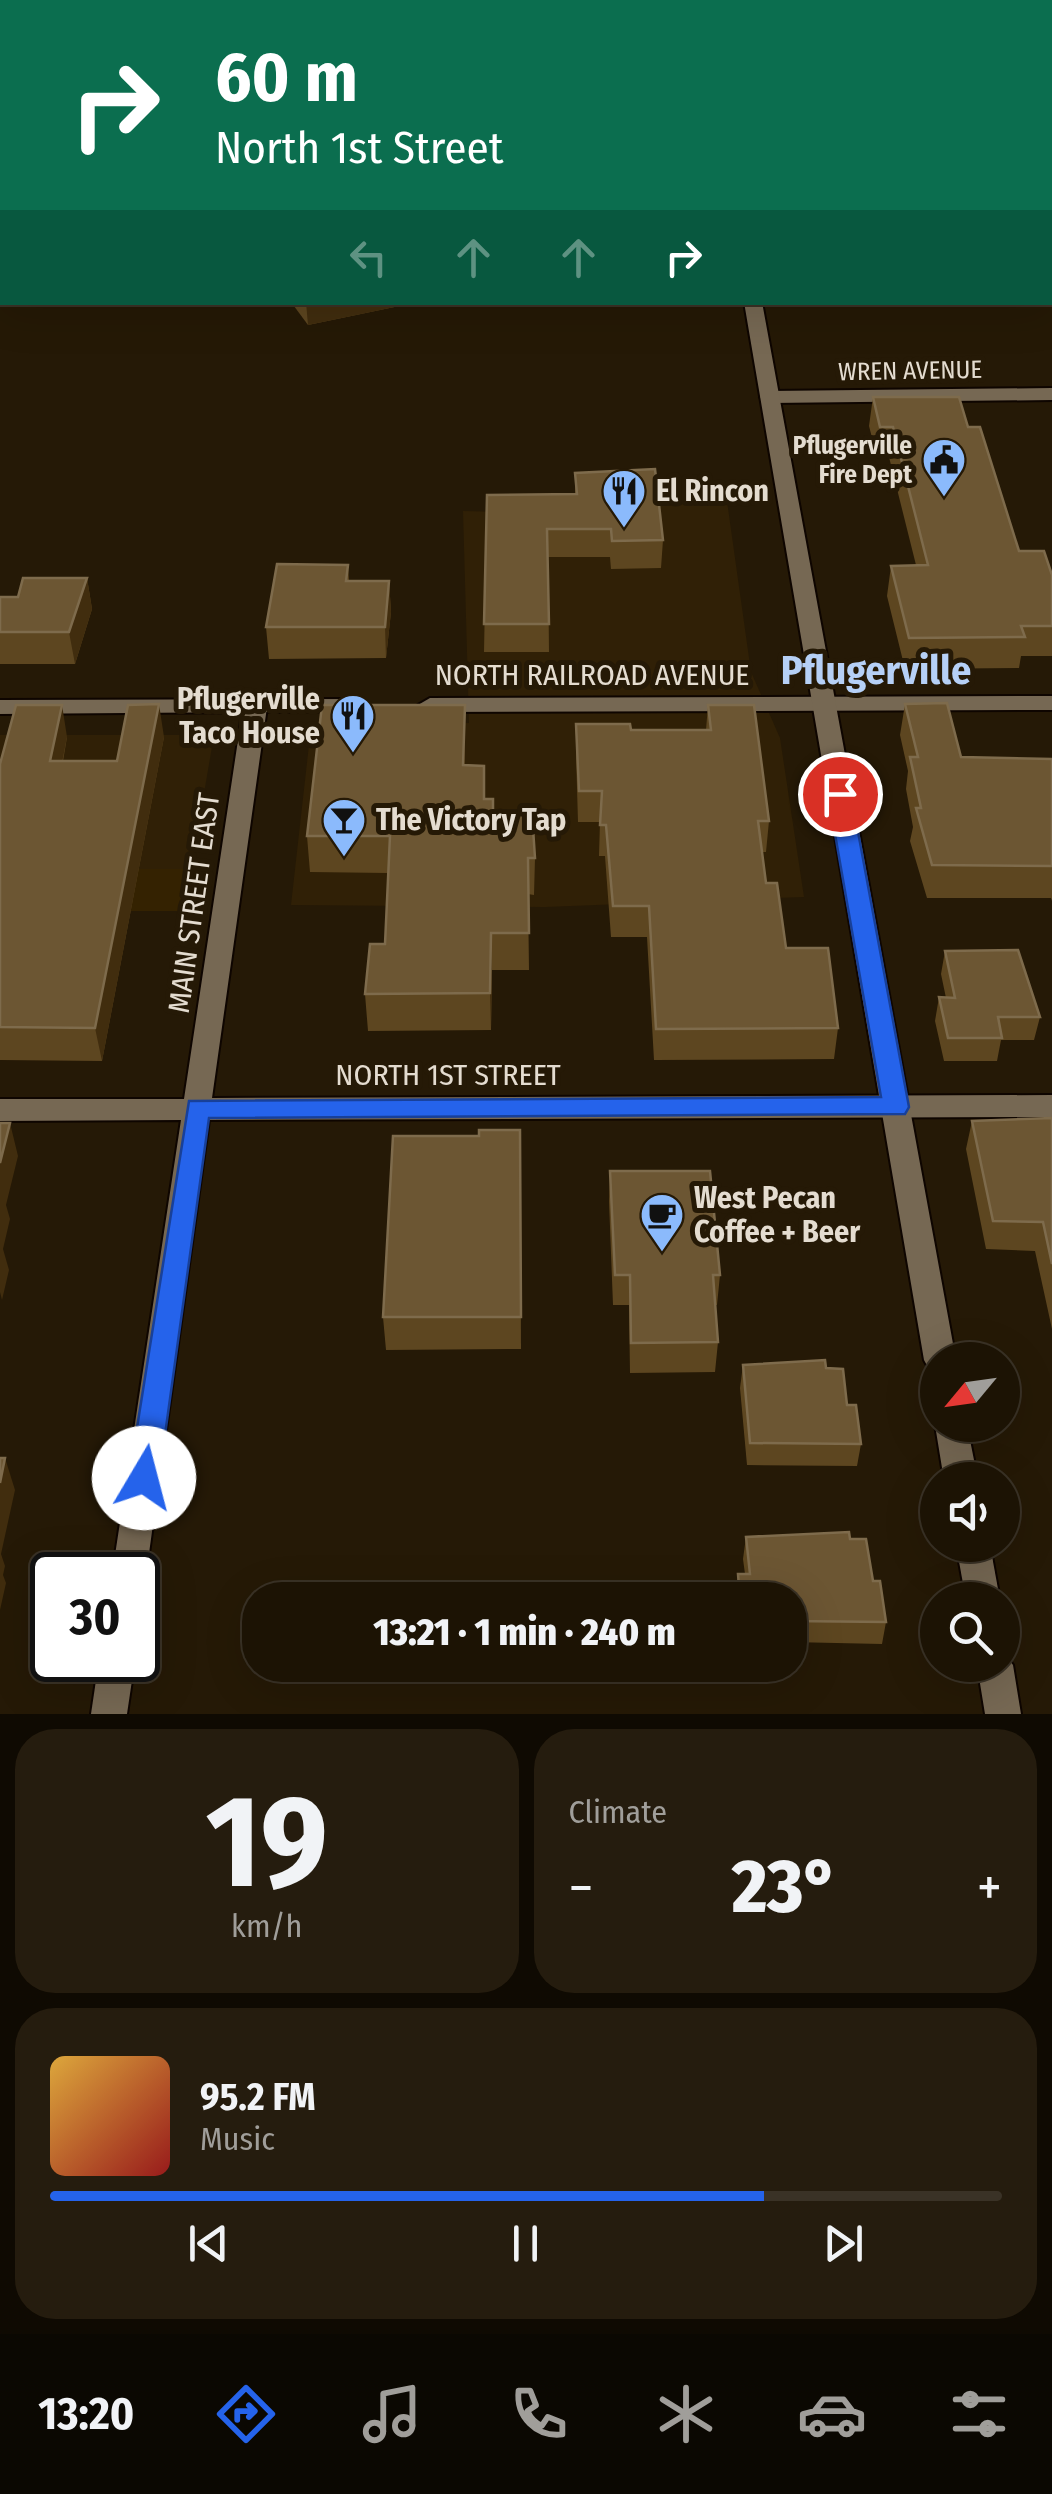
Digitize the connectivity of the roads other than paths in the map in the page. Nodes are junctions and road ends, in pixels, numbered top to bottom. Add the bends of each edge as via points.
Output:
1 (753, 305) edge
2 (1052, 394) edge
3 (770, 397) junction
4 (1052, 703) edge
5 (823, 705) junction
6 (255, 706) junction
7 (0, 708) edge
8 (1052, 1106) edge
9 (896, 1107) junction
10 (198, 1108) junction
11 (0, 1110) edge
12 (937, 1342) edge
13 (133, 1552) edge
14 (114, 1682) edge
15 (998, 1682) edge
16 (109, 1714) edge
17 (1004, 1714) edge

1 - 3 street
2 - 3 street, WREN AVENUE
3 - 5 street
4 - 5 street, NORTH RAILROAD AVENUE
5 - 6 street, NORTH RAILROAD AVENUE
5 - 9 street
6 - 7 street, NORTH RAILROAD AVENUE
6 - 10 street, MAIN STREET EAST
8 - 9 street, NORTH 1ST STREET
9 - 10 street, NORTH 1ST STREET
9 - 12 street
10 - 11 street, NORTH 1ST STREET
10 - 13 street, MAIN STREET EAST
14 - 16 street
15 - 17 street

